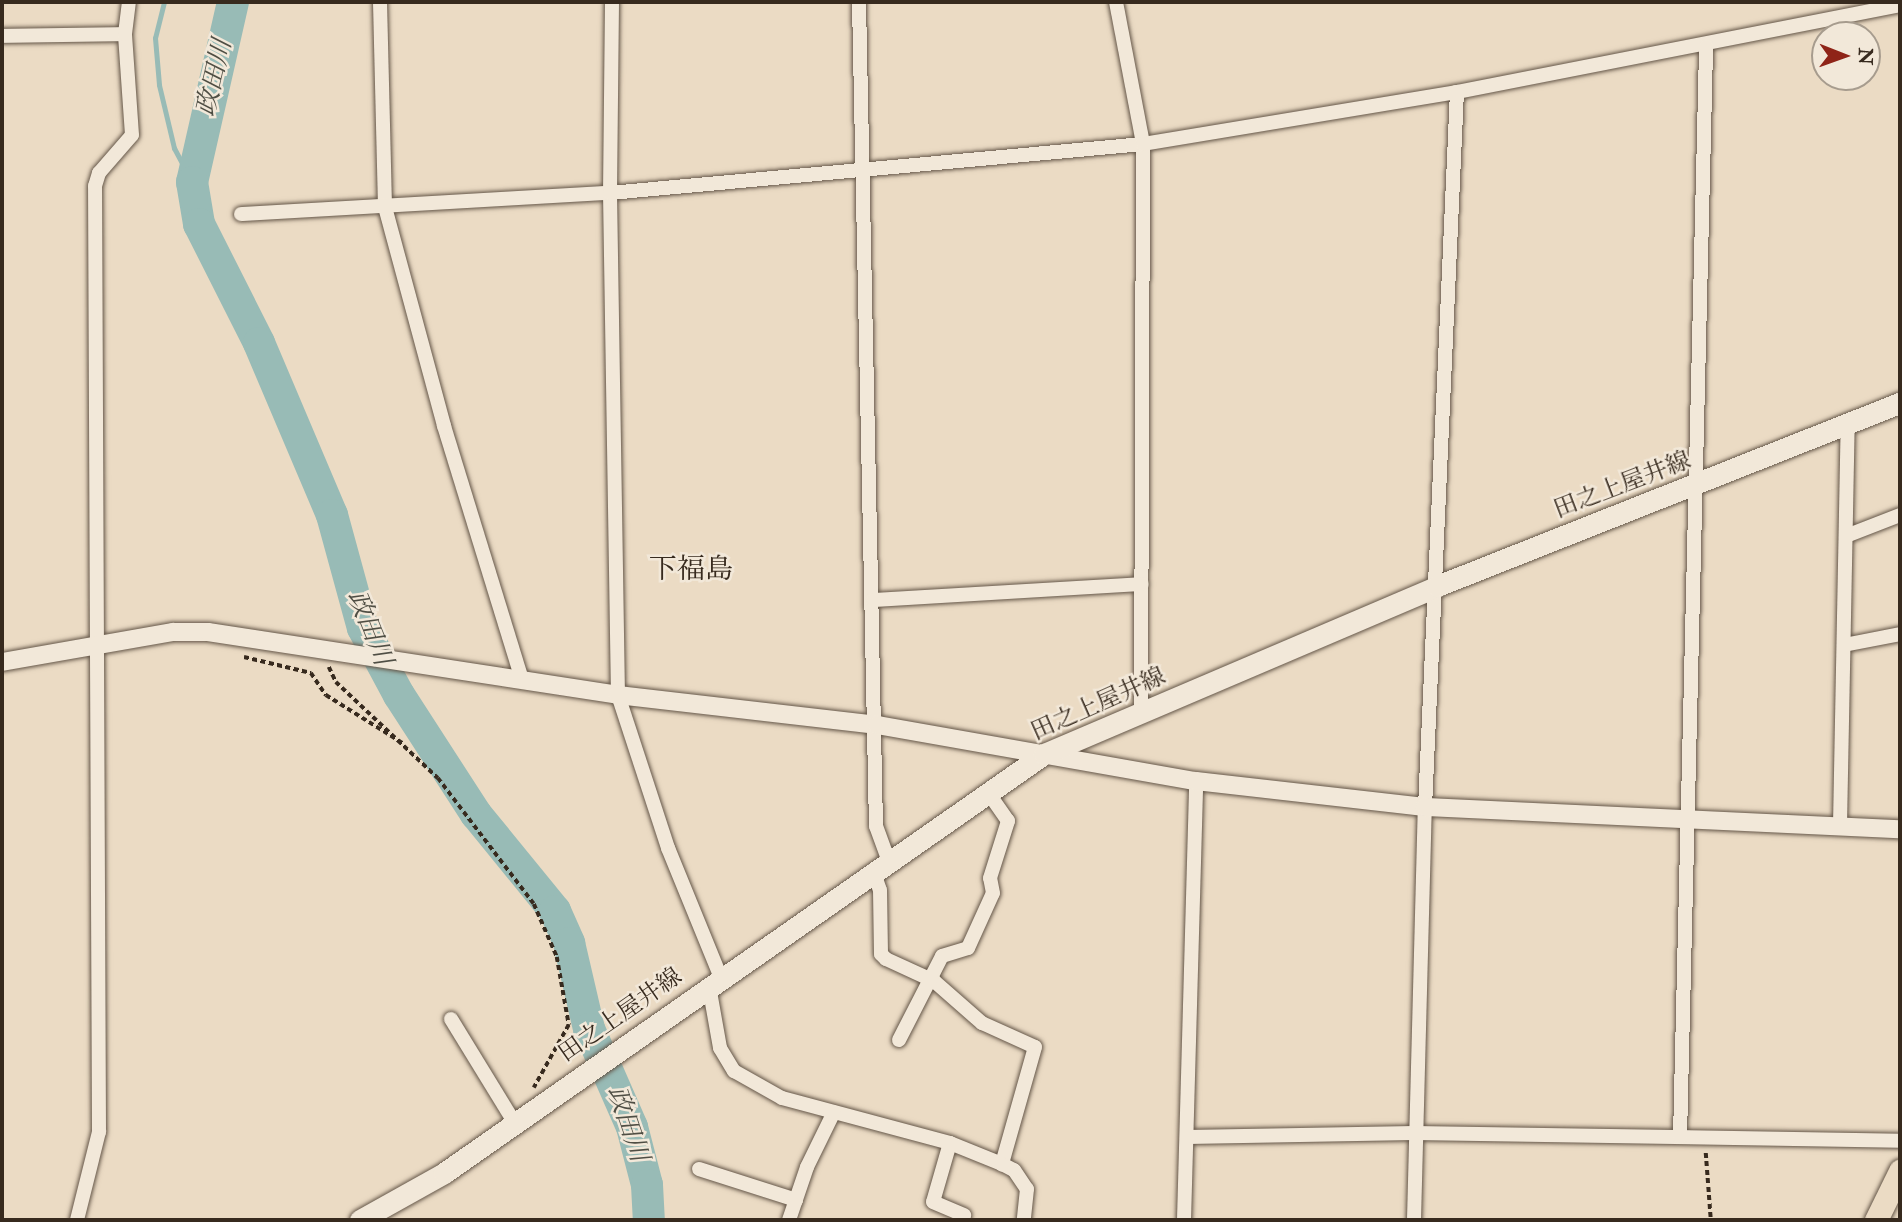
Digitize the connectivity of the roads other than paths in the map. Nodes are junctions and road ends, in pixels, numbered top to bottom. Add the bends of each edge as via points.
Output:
1 (129, 2) edge
2 (380, 2) edge
3 (612, 2) edge
4 (859, 2) edge
5 (1116, 2) edge
6 (1900, 5) edge
7 (125, 34) junction
8 (2, 36) edge
9 (1706, 46) junction
10 (1457, 92) junction
11 (1143, 144) junction
12 (862, 169) junction
13 (610, 193) junction
14 (386, 207) junction
15 (241, 214) dead end
16 (1900, 403) edge
17 (1848, 424) junction
18 (1696, 484) junction
19 (1900, 515) edge
20 (1846, 536) junction
21 (1142, 584) junction
22 (1437, 586) junction
23 (873, 600) junction
24 (1900, 634) edge
25 (96, 645) junction
26 (1844, 645) junction
27 (2, 662) edge
28 (522, 679) junction
29 (618, 695) junction
30 (1141, 712) junction
31 (877, 725) junction
32 (1044, 754) junction
33 (1195, 781) junction
34 (988, 792) junction
35 (1425, 807) junction
36 (1688, 818) junction
37 (1840, 825) junction
38 (1900, 829) edge
39 (881, 865) junction
40 (930, 979) junction
41 (715, 982) junction
42 (451, 1019) dead end
43 (899, 1040) dead end
44 (834, 1112) junction
45 (514, 1122) junction
46 (1414, 1133) junction
47 (1187, 1137) junction
48 (1680, 1137) junction
49 (1900, 1141) edge
50 (950, 1143) junction
51 (1002, 1164) junction
52 (699, 1169) dead end
53 (1900, 1171) edge
54 (796, 1199) junction
55 (964, 1215) dead end
56 (77, 1220) edge
57 (360, 1220) edge
58 (789, 1220) edge
59 (1024, 1220) edge
60 (1184, 1220) edge
61 (1414, 1220) edge
62 (1876, 1220) edge

1 - 7 street
2 - 14 street
3 - 13 street
4 - 12 street
5 - 11 street
6 - 9 street
7 - 8 street
7 - 25 street via 132,135 99,173 95,187
9 - 10 street
9 - 18 street
10 - 11 street
10 - 22 street
11 - 12 street
11 - 21 street
12 - 13 street
12 - 23 street
13 - 14 street
13 - 29 street
14 - 15 street
14 - 28 street via 444,426
16 - 17 main road, 田之上屋井線
17 - 18 main road, 田之上屋井線
17 - 20 street
18 - 22 main road, 田之上屋井線
18 - 36 street
19 - 20 street
20 - 26 street
21 - 23 street
21 - 30 street
22 - 30 main road, 田之上屋井線
22 - 35 street
23 - 31 street
24 - 26 street
25 - 27 street
25 - 28 street via 173,632 208,632
25 - 56 street via 99,1132
26 - 37 street
28 - 29 street
29 - 31 street
29 - 41 street
30 - 32 main road, 田之上屋井線
31 - 32 street
31 - 39 street via 876,826
32 - 33 street
32 - 34 main road, 田之上屋井線
33 - 35 street
33 - 47 street
34 - 39 main road, 田之上屋井線
34 - 40 street via 1008,821 990,878 993,893 968,948 942,956
35 - 36 street
35 - 46 street
36 - 37 street
36 - 48 street
37 - 38 street
39 - 40 street via 881,954
39 - 41 main road, 田之上屋井線
40 - 43 street
40 - 51 street via 982,1023 1035,1047
41 - 44 street via 720,1048 734,1071 782,1098
41 - 45 main road, 田之上屋井線
42 - 45 street
44 - 50 street
44 - 54 street
45 - 57 main road, 田之上屋井線 via 444,1173
46 - 47 street
46 - 48 street
46 - 61 street
47 - 60 street
48 - 49 street
50 - 51 street
50 - 55 street via 933,1202
51 - 59 street via 1014,1170 1027,1189
52 - 54 street
53 - 62 main road
54 - 58 street

